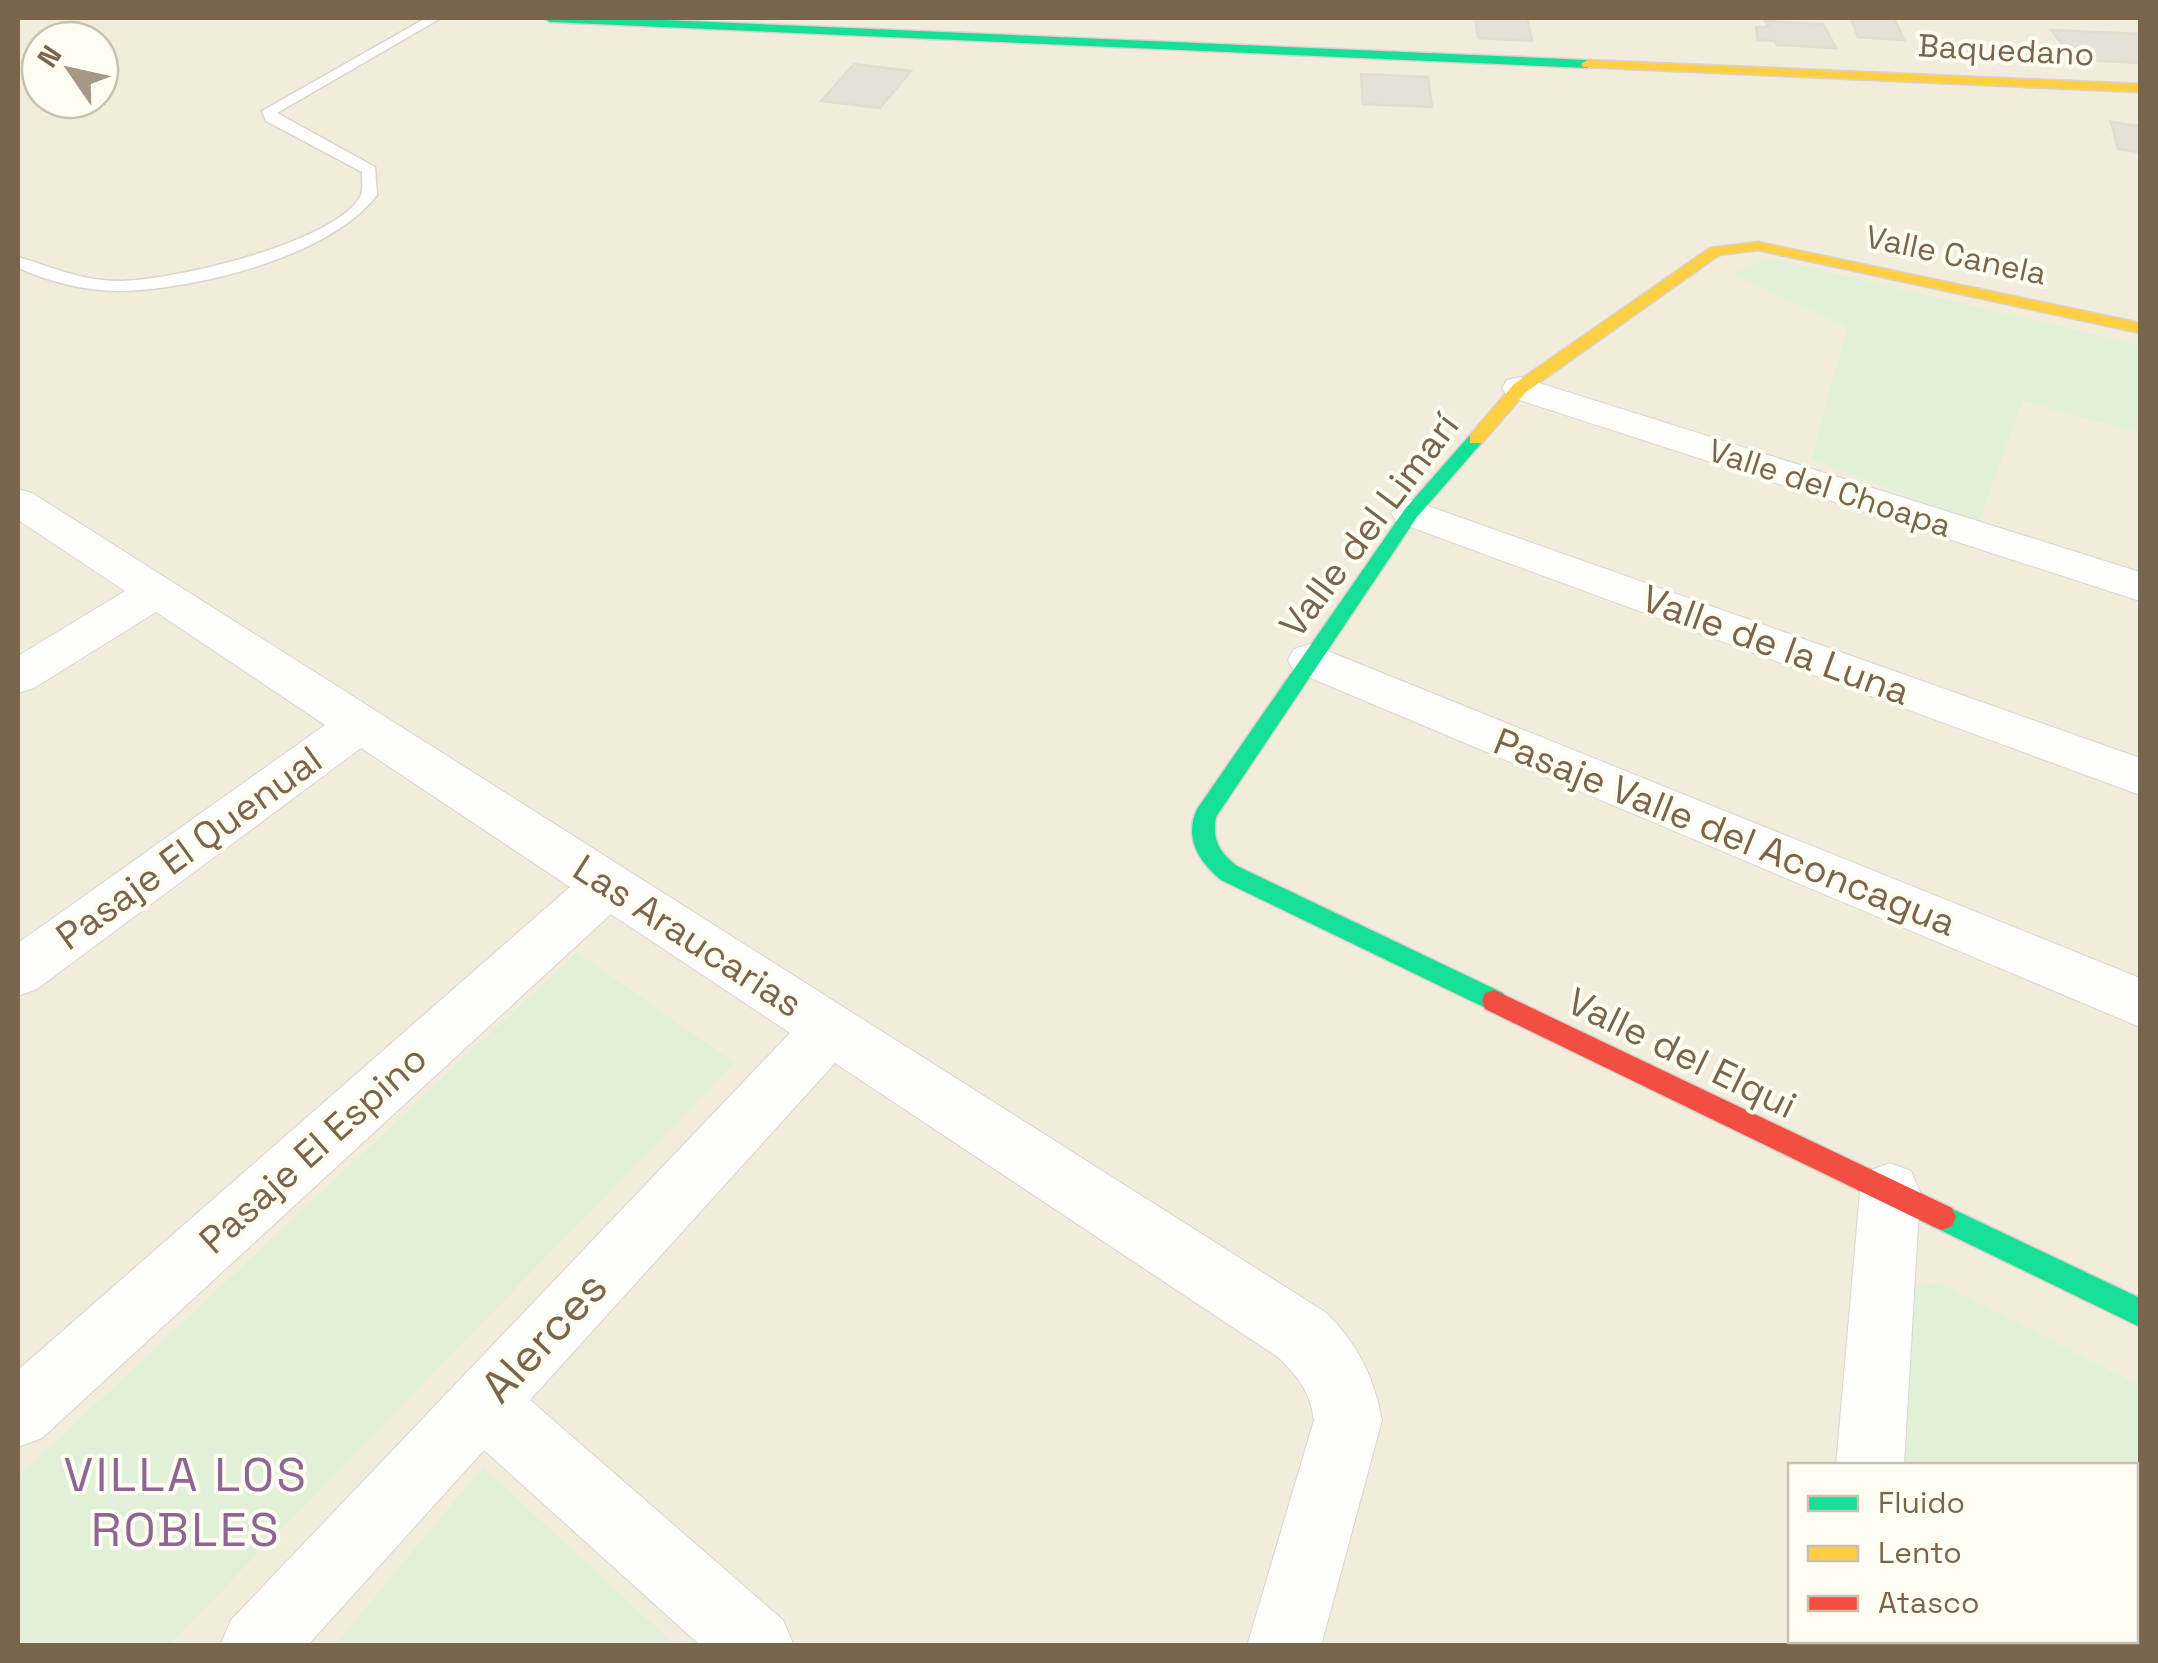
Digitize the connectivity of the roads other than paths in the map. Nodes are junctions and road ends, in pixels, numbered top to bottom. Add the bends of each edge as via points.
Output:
1 (435, 18) edge
2 (550, 18) edge
3 (2140, 88) edge
4 (1758, 246) joint
5 (18, 262) edge
6 (2140, 328) edge
7 (1520, 388) junction
8 (18, 502) edge
9 (1411, 513) junction
10 (2140, 587) edge
11 (156, 592) junction
12 (1310, 660) junction
13 (18, 676) edge
14 (360, 724) junction
15 (2140, 777) edge
16 (1202, 845) joint
17 (608, 884) junction
18 (18, 973) edge
19 (2140, 1003) edge
20 (831, 1029) junction
21 (1890, 1192) junction
22 (2140, 1313) edge
23 (482, 1403) junction
24 (18, 1414) edge
25 (1870, 1463) edge
26 (257, 1646) edge
27 (757, 1646) edge
28 (1284, 1646) edge

1 - 5 lane via 269,111 271,118 370,170 374,190 338,225 226,270 148,284 96,284
2 - 3 street, Baquedano
4 - 6 street, Valle Canela
4 - 7 street, Valle del Limarí via 1715,251
7 - 9 street, Valle del Limarí
7 - 10 street, Valle del Choapa
8 - 11 street, Las Araucarias
9 - 12 street, Valle del Limarí
9 - 15 street, Valle de la Luna
11 - 13 street
11 - 14 street, Las Araucarias
12 - 16 street, Valle del Limarí via 1204,814
12 - 19 street, Pasaje Valle del Aconcagua
14 - 17 street, Las Araucarias
14 - 18 street, Pasaje El Quenual
16 - 21 street, Valle del Elqui via 1229,874
17 - 20 street, Las Araucarias
17 - 24 street, Pasaje El Espino
20 - 23 street, Alerces
20 - 28 street, Las Araucarias via 1327,1357 1343,1386 1348,1420
21 - 22 street, Valle del Elqui
21 - 25 street
23 - 26 street, Alerces
23 - 27 street

